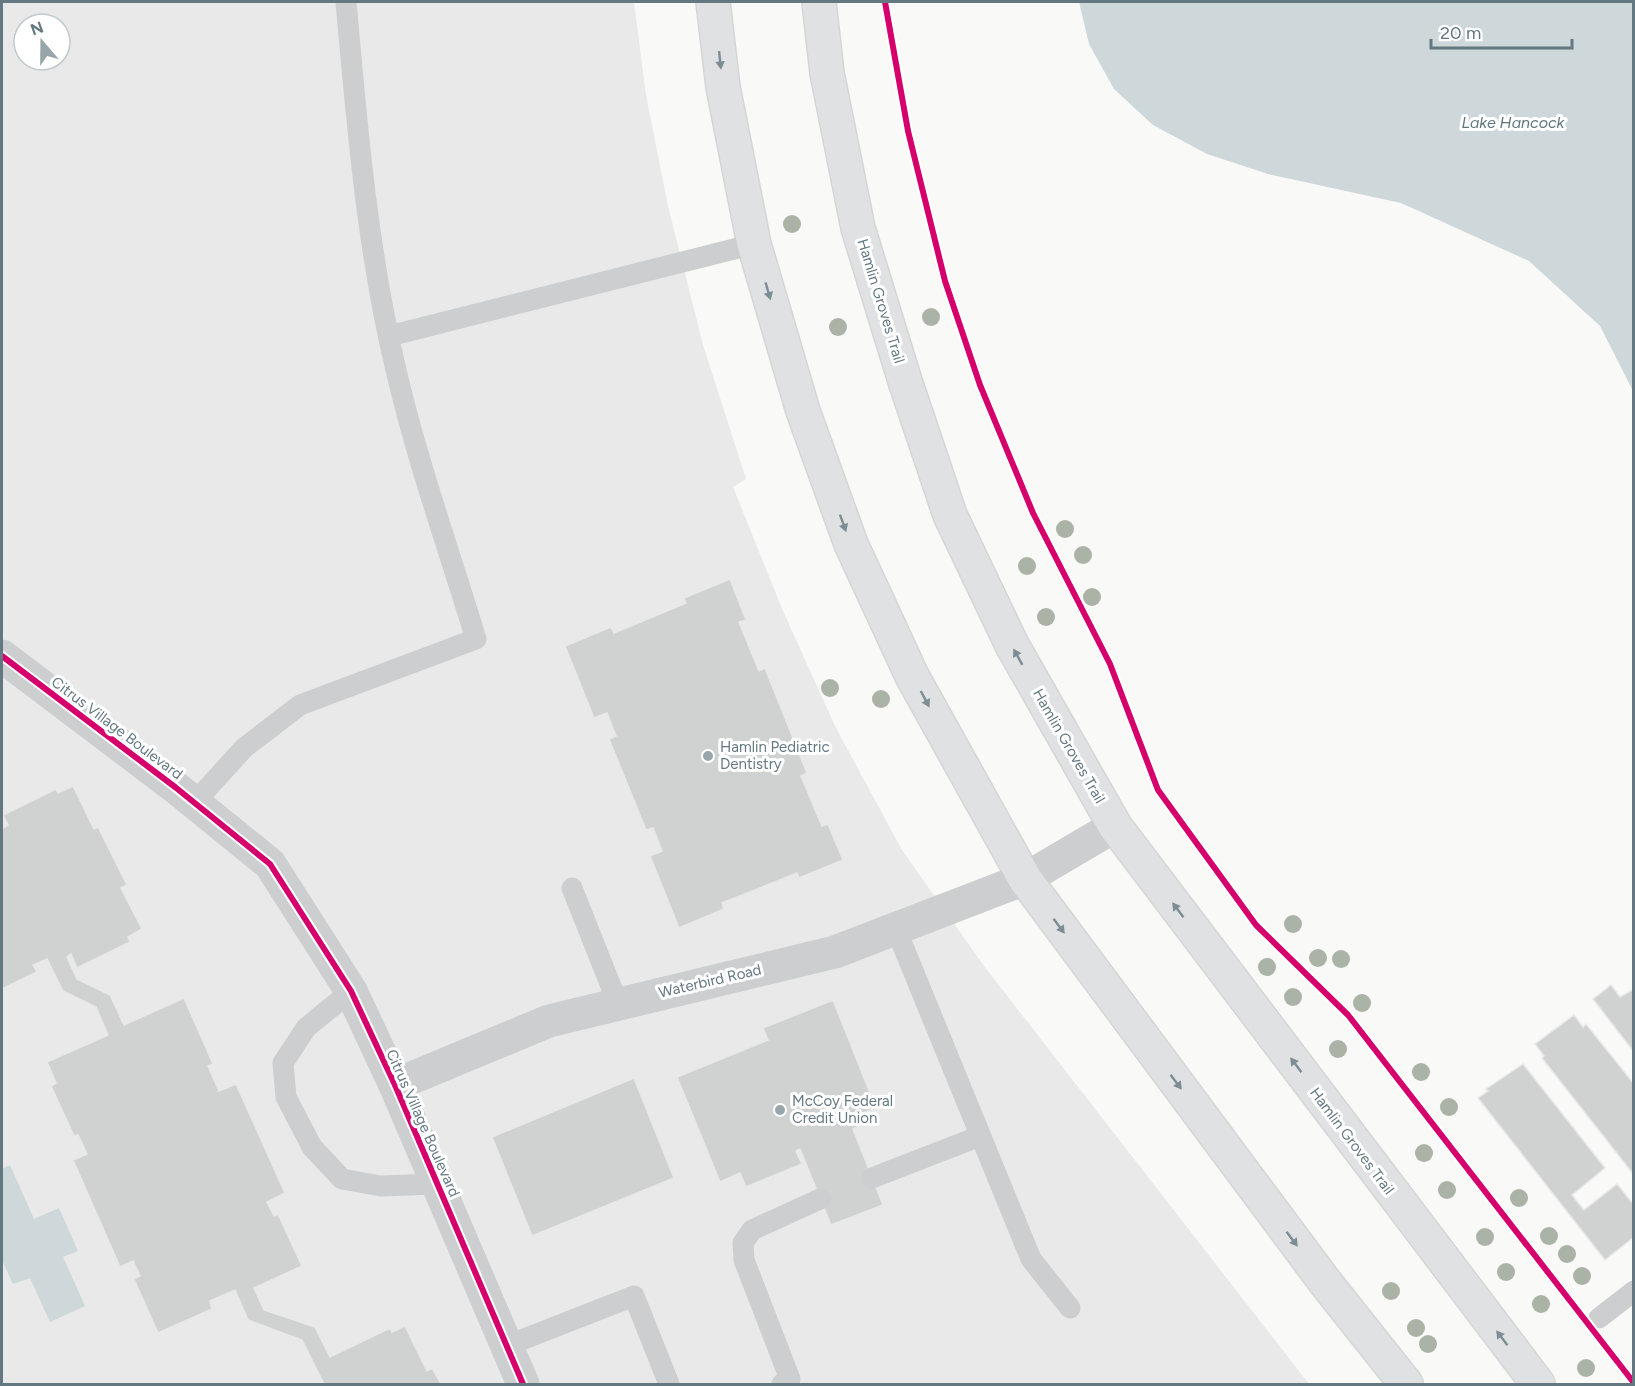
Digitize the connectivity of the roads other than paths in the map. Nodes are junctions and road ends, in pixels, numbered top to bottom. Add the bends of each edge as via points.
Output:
1 (346, 2) edge
2 (713, 2) edge
3 (819, 2) edge
4 (754, 244) junction
5 (389, 336) junction
6 (6, 667) edge
7 (195, 802) junction
8 (1115, 826) junction
9 (1024, 879) junction
10 (572, 888) dead end
11 (896, 929) junction
12 (351, 992) junction
13 (618, 1004) junction
14 (395, 1085) junction
15 (980, 1136) junction
16 (872, 1178) dead end
17 (437, 1184) junction
18 (820, 1199) dead end
19 (1634, 1291) edge
20 (1070, 1308) dead end
21 (1599, 1318) dead end
22 (506, 1346) junction
23 (523, 1384) edge
24 (669, 1384) edge
25 (782, 1384) edge
26 (1406, 1384) edge
27 (1538, 1384) edge

1 - 5 lane via 361,168
2 -> 4 main road via 723,87
8 -> 3 main road, Hamlin Groves Trail via 1012,645 950,515 858,228 827,73
4 - 5 lane
4 -> 9 main road via 803,411 850,544 912,675
5 - 7 lane via 420,459 476,639 300,705 244,748
6 - 7 street, Citrus Village Boulevard
7 - 12 street, Citrus Village Boulevard via 270,864
8 - 9 street, Waterbird Road
27 -> 8 main road, Hamlin Groves Trail
9 - 11 street, Waterbird Road
9 -> 26 main road via 1325,1282
10 - 13 lane
11 - 13 street, Waterbird Road via 835,952
11 - 15 lane
12 - 14 street, Citrus Village Boulevard
12 - 17 lane via 306,1028 283,1064 286,1097 312,1147 342,1179 381,1186
13 - 14 street, Waterbird Road via 549,1021
14 - 17 street, Citrus Village Boulevard
15 - 16 lane
15 - 20 lane via 1030,1259
17 - 22 street, Citrus Village Boulevard
18 - 25 lane via 752,1230 743,1243 744,1260 790,1378
19 - 21 lane
22 - 23 street, Citrus Village Boulevard
22 - 24 lane via 634,1296

